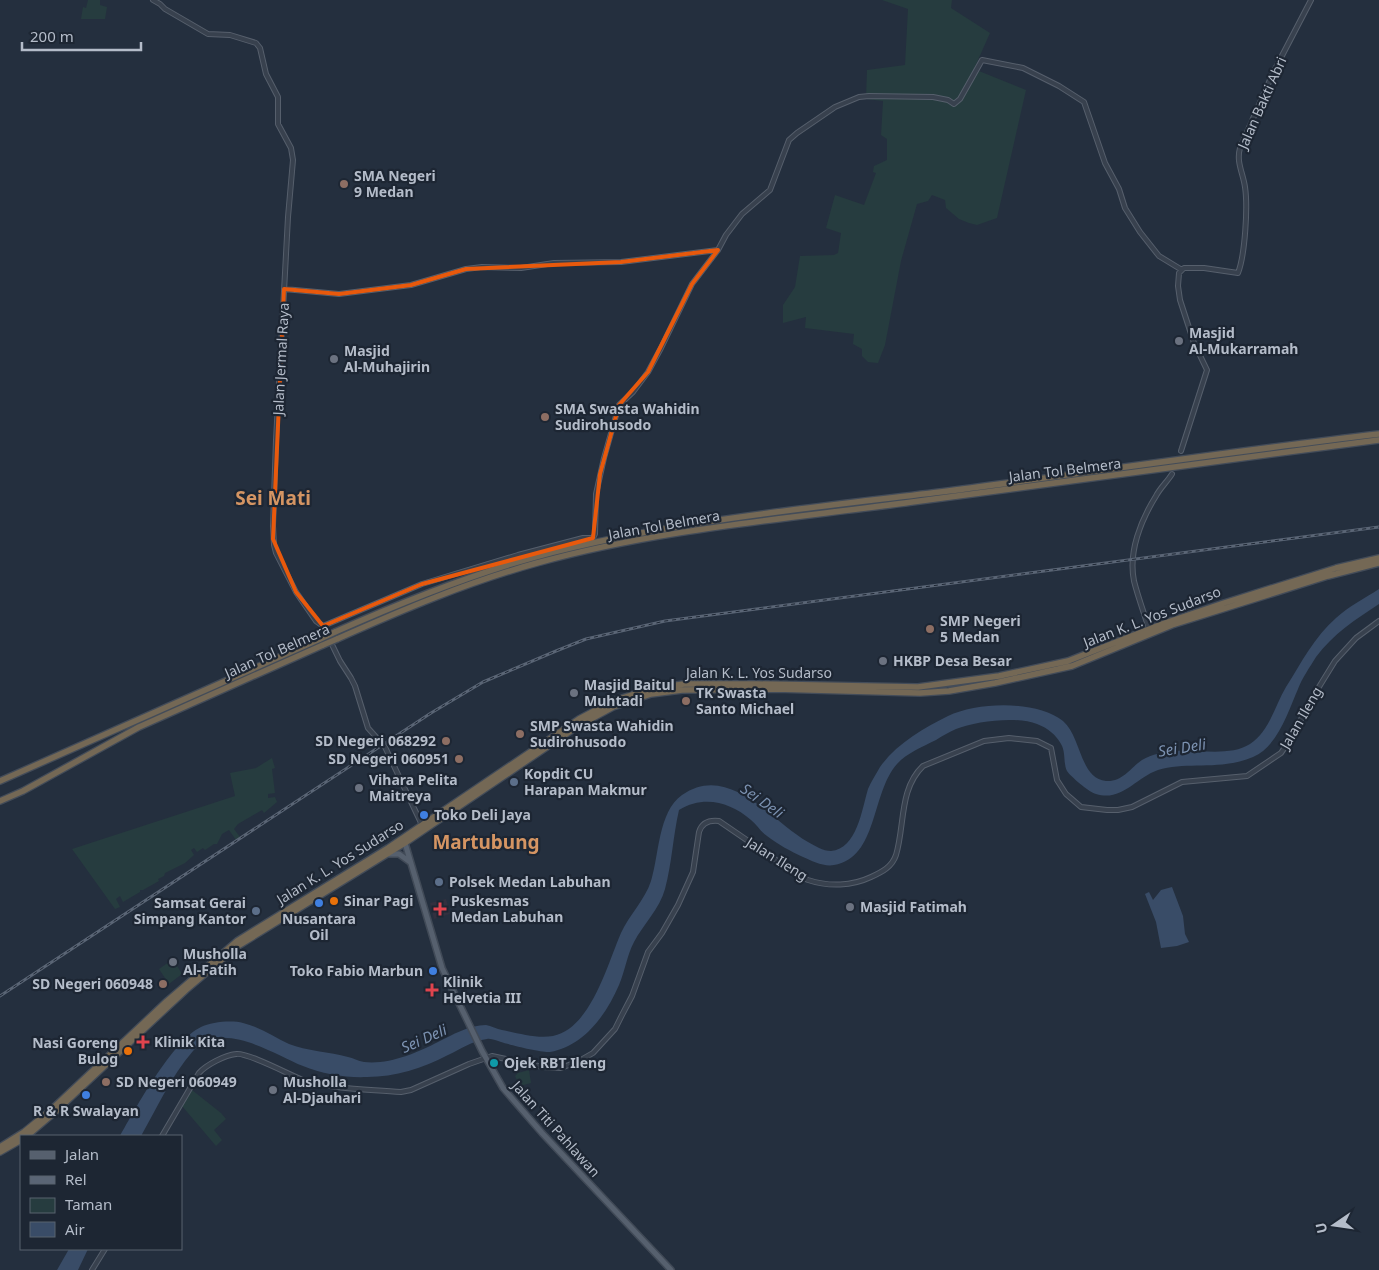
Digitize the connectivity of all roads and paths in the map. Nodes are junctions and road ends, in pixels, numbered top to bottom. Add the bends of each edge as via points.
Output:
1 (154, 0) edge
2 (1311, 0) edge
3 (718, 250) junction
4 (1182, 270) junction
5 (284, 289) junction
6 (1379, 434) edge
7 (1379, 440) edge
8 (1181, 451) dead end
9 (1172, 474) dead end
10 (1379, 558) edge
11 (1379, 563) edge
12 (1379, 621) edge
13 (323, 626) junction
14 (1150, 631) junction
15 (336, 635) junction
16 (322, 642) junction
17 (0, 781) edge
18 (0, 801) edge
19 (446, 811) junction
20 (422, 825) junction
21 (403, 841) junction
22 (387, 854) junction
23 (411, 862) junction
24 (247, 937) junction
25 (486, 1058) junction
26 (28, 1135) edge
27 (163, 1135) edge
28 (20, 1141) edge
29 (0, 1147) edge
30 (0, 1152) edge
31 (104, 1250) edge
32 (92, 1270) edge
33 (670, 1270) edge

1 - 5 street, Jalan Jermal Raya via 203,32 230,35 256,43 260,48 265,69 278,97 278,124 291,148 293,160
2 - 4 street, Jalan Bakti Abri via 1238,155 1246,202 1238,273 1204,268
3 - 4 street via 742,214 770,190 789,140 797,133 835,107 864,96 933,97 954,104 982,60 1023,68 1084,102 1125,208 1159,256
3 - 5 street via 621,262 482,267 412,285 339,294
3 - 13 street via 692,284 648,372 619,404 600,474 595,502 596,534 593,538 518,555 422,584
4 - 8 street via 1180,300 1207,370
5 - 13 street, Jalan Jermal Raya via 273,539 276,553 296,592
6 - 15 highway, Jalan Tol Belmera via 640,533 536,557 463,579 405,601
7 - 15 highway, Jalan Tol Belmera via 641,539 495,576
9 - 14 street via 1144,516 1134,555 1134,581
10 - 14 highway, Jalan K. L. Yos Sudarso via 1217,605
11 - 14 highway, Jalan K. L. Yos Sudarso
12 - 25 street, Jalan Ileng via 1356,638 1335,661 1281,753 1247,776 1182,782 1132,807 1093,809 1075,803 1059,785 1051,748 1045,744 1028,739 984,741 923,766 916,772 907,795 893,862 877,875 850,884 829,885 807,880 719,821 706,823 700,827 693,872 678,905 648,952 632,996 602,1045 579,1062 561,1068 492,1056
13 - 20 street, Jalan Jermal Raya via 355,686 368,728 385,747
14 - 19 highway, Jalan K. L. Yos Sudarso via 1068,662 980,680 903,688 684,684 650,689 594,714
15 - 16 highway, Jalan Tol Belmera, bridge
16 - 17 highway, Jalan Tol Belmera
16 - 18 highway, Jalan Tol Belmera via 138,727
19 - 20 highway, Jalan K. L. Yos Sudarso
19 - 21 highway, Jalan K. L. Yos Sudarso
20 - 21 highway, Jalan K. L. Yos Sudarso
21 - 22 highway, Jalan K. L. Yos Sudarso
21 - 23 main road, Jalan Titi Pahlawan
21 - 24 highway, Jalan K. L. Yos Sudarso
22 - 23 main road via 399,854
22 - 24 highway, Jalan K. L. Yos Sudarso
23 - 25 main road, Jalan Titi Pahlawan via 442,968
24 - 26 highway, Jalan K. L. Yos Sudarso
24 - 29 highway, Jalan K. L. Yos Sudarso via 216,957 167,1000 51,1110
25 - 27 street via 401,1092 332,1088 236,1053 199,1073
25 - 33 main road, Jalan Titi Pahlawan via 503,1088
28 - 30 highway
31 - 32 street

